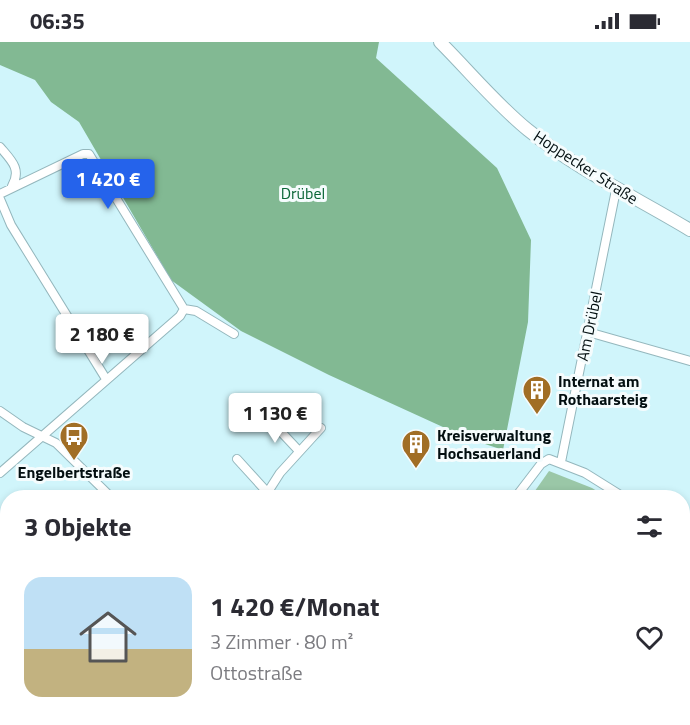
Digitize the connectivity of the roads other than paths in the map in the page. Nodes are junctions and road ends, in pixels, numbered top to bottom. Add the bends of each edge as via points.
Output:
1 (440, 42) edge
2 (0, 147) edge
3 (12, 187) junction
4 (616, 190) junction
5 (0, 194) edge
6 (0, 198) edge
7 (690, 230) edge
8 (184, 309) junction
9 (588, 332) junction
10 (234, 334) dead end
11 (690, 361) edge
12 (106, 379) junction
13 (0, 411) edge
14 (269, 419) dead end
15 (321, 428) dead end
16 (44, 435) junction
17 (300, 451) junction
18 (237, 459) dead end
19 (561, 462) junction
20 (0, 473) edge
21 (104, 490) edge
22 (261, 490) edge
23 (269, 490) edge
24 (522, 490) edge
25 (612, 490) edge

1 - 4 street, Hoppecker Straße via 525,128
2 - 3 street via 16,168
3 - 5 street
3 - 8 street via 89,154
4 - 7 street, Hoppecker Straße
4 - 9 street, Am Drübel
6 - 12 street via 11,225
8 - 10 street via 196,311
8 - 12 street
9 - 11 street
9 - 19 street, Am Drübel
12 - 16 street
13 - 16 street via 23,427
14 - 17 street
15 - 17 street
16 - 20 street
16 - 21 street
17 - 23 street
18 - 22 street
19 - 24 street via 546,460
19 - 25 street

